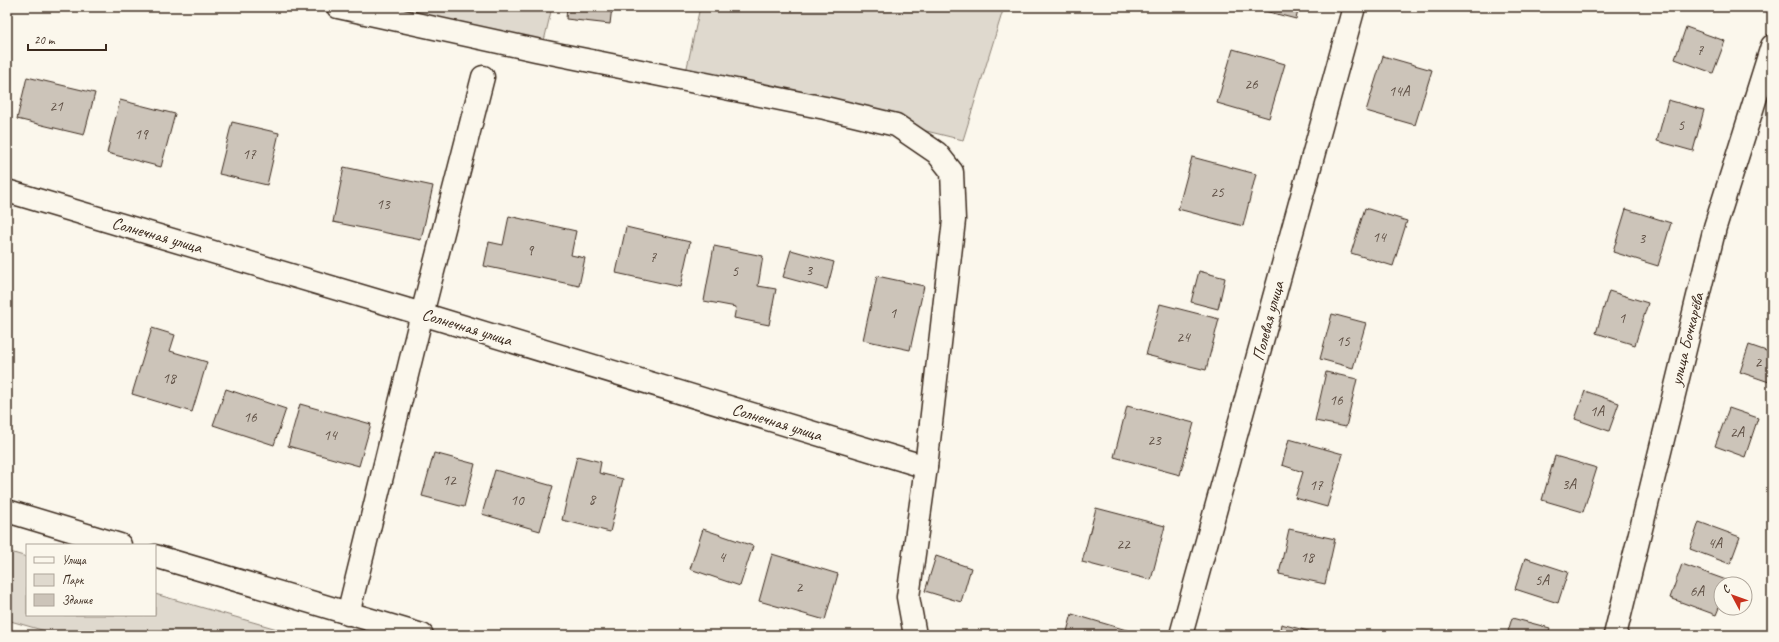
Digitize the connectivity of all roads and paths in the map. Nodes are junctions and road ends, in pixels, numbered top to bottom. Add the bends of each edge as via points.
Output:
1 (338, 7) edge
2 (1354, 7) edge
3 (1772, 46) edge
4 (483, 77) dead end
5 (7, 191) edge
6 (422, 314) junction
7 (926, 467) junction
8 (7, 511) edge
9 (117, 544) edge
10 (156, 556) edge
11 (348, 614) junction
12 (422, 635) edge
13 (915, 635) edge
14 (1181, 635) edge
15 (1615, 635) edge

1 - 7 street via 536,50 832,109 896,125 937,153 952,172 954,220
2 - 14 street, Полевая улица
3 - 15 street, улица Бочкарёва via 1715,226
4 - 6 street
5 - 6 street, Солнечная улица
6 - 7 street, Солнечная улица
6 - 11 street
7 - 13 street via 908,597
8 - 9 street
10 - 11 street
11 - 12 street

